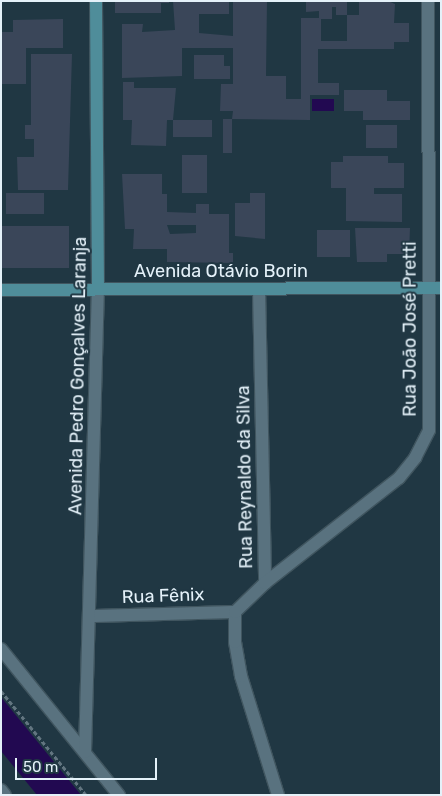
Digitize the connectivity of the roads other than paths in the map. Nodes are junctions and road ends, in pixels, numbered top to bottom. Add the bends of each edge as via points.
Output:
1 (96, 1) edge
2 (428, 1) edge
3 (427, 288) junction
4 (441, 288) edge
5 (98, 289) junction
6 (259, 289) junction
7 (1, 290) edge
8 (435, 430) edge
9 (265, 583) junction
10 (235, 612) junction
11 (92, 616) junction
12 (1, 649) edge
13 (86, 752) junction
14 (1, 790) edge
15 (5, 795) edge
16 (118, 795) edge
17 (278, 795) edge

1 - 5 street, Avenida Pedro Gonçalves Laranja
2 - 3 street, Rua João José Pretti
3 - 4 street, Avenida Otávio Borin
3 - 6 street, Avenida Otávio Borin
3 - 8 street, Rua João José Pretti
5 - 6 street, Avenida Otávio Borin
5 - 7 street, Avenida Otávio Borin
5 - 11 street, Avenida Pedro Gonçalves Laranja
6 - 9 street, Rua Reynaldo da Silva
8 - 9 street, Rua João José Pretti via 399,478
9 - 10 street, Rua Reynaldo da Silva
10 - 11 street, Rua Fênix
10 - 17 street via 235,642 241,676
11 - 13 street, Avenida Pedro Gonçalves Laranja
12 - 13 street
13 - 16 street
14 - 15 street

